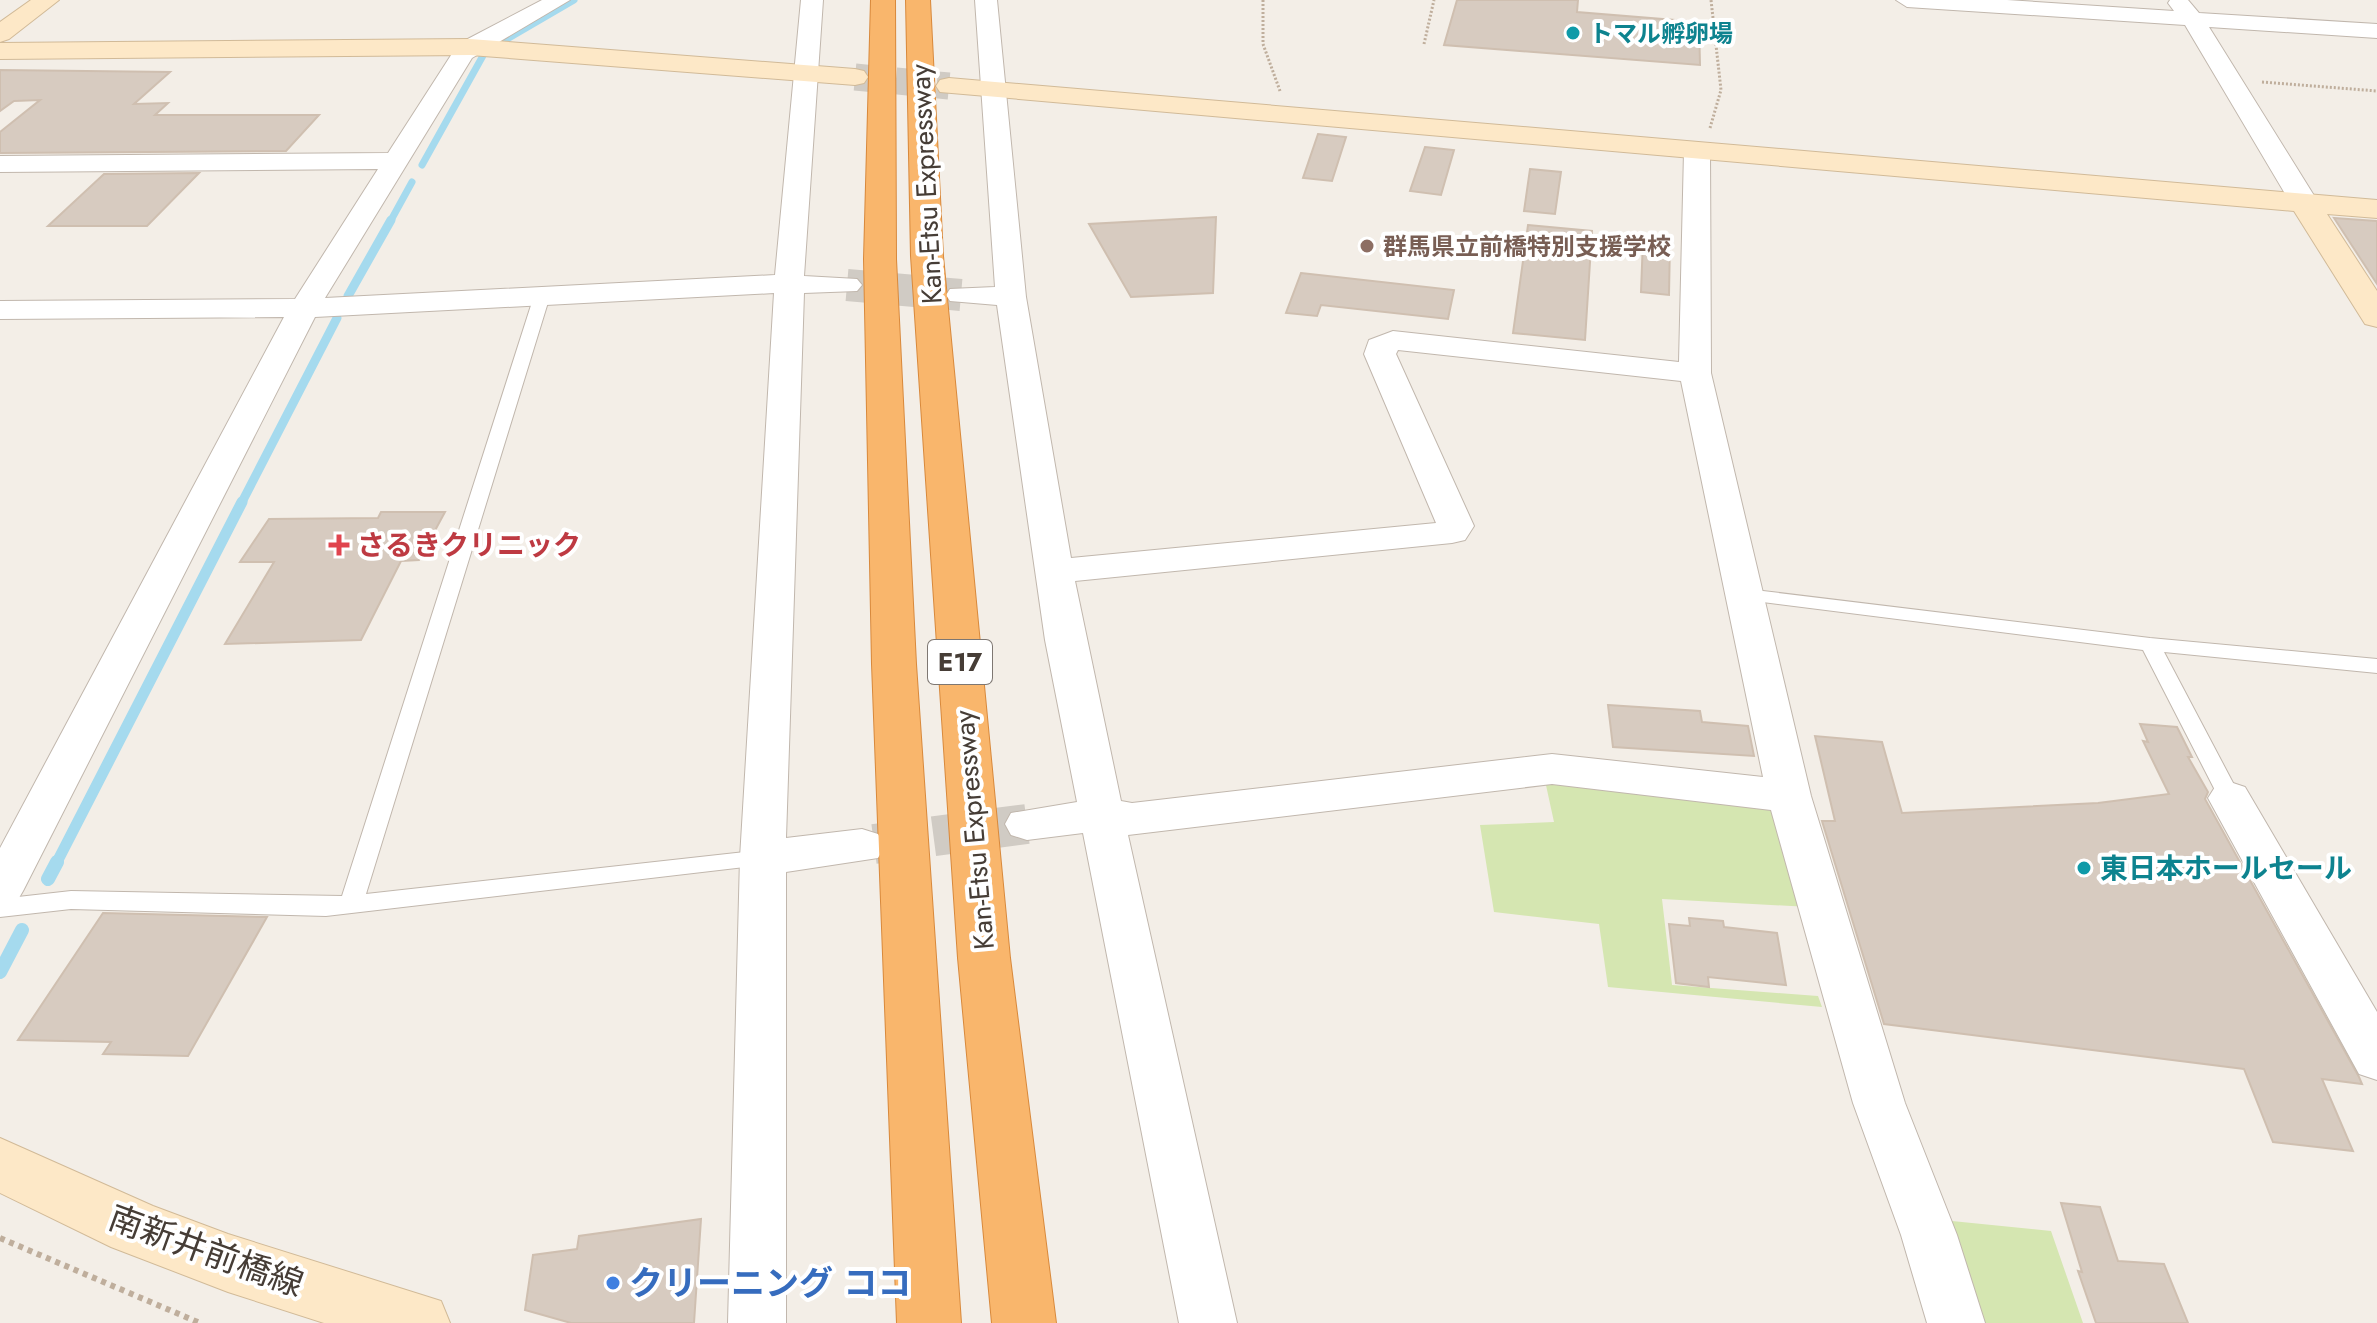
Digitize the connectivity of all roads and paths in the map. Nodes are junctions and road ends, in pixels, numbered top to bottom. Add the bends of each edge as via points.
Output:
1 (47, 0) edge
2 (559, 0) edge
3 (812, 0) edge
4 (883, 0) edge
5 (918, 0) edge
6 (986, 0) edge
7 (1263, 0) edge
8 (1434, 0) edge
9 (1711, 0) edge
10 (1907, 0) edge
11 (2184, 9) edge
12 (2377, 31) edge
13 (0, 34) edge
14 (1424, 44) dead end
15 (470, 47) junction
16 (0, 51) edge
17 (808, 73) junction
18 (855, 77) tunnel mouth
19 (2229, 79) junction
20 (949, 86) tunnel mouth
21 (993, 89) junction
22 (2377, 91) edge
23 (1287, 115) junction
24 (1697, 152) junction
25 (396, 161) junction
26 (0, 164) edge
27 (2304, 202) junction
28 (2377, 209) edge
29 (789, 284) junction
30 (847, 285) tunnel mouth
31 (961, 295) tunnel mouth
32 (1011, 297) junction
33 (541, 299) junction
34 (304, 308) junction
35 (0, 310) edge
36 (2377, 317) edge
37 (1695, 373) junction
38 (1055, 571) junction
39 (1746, 595) junction
40 (2150, 644) junction
41 (2377, 666) edge
42 (1789, 796) junction
43 (2230, 798) joint
44 (1102, 815) junction
45 (1027, 824) tunnel mouth
46 (862, 846) tunnel mouth
47 (763, 858) junction
48 (0, 891) edge
49 (351, 904) junction
50 (0, 908) edge
51 (2377, 1059) edge
52 (0, 1164) edge
53 (0, 1238) edge
54 (200, 1323) edge
55 (418, 1323) edge
56 (757, 1323) edge
57 (929, 1323) edge
58 (1024, 1323) edge
59 (1208, 1323) edge
60 (1956, 1323) edge

1 - 13 street
2 - 15 street
3 - 17 street
4 - 57 highway, Kan-Etsu Expressway / E17 via 880,259 896,712
5 - 58 highway, Kan-Etsu Expressway / E17 via 932,318 984,958
6 - 21 street
7 - 23 path via 1263,44
8 - 14 path
9 - 24 path via 1721,90 1706,145
10 - 11 street
11 - 12 street
11 - 19 street
15 - 16 street
15 - 17 street
15 - 25 street
17 - 18 street
17 - 29 street
19 - 22 path
19 - 27 street
20 - 21 street
21 - 23 street
21 - 32 street
23 - 24 street
24 - 27 street
24 - 37 street
25 - 26 street
25 - 34 street
27 - 28 street
27 - 36 street
29 - 30 street
29 - 33 street
29 - 47 street
31 - 32 street
32 - 38 street
33 - 34 street
33 - 49 lane
34 - 35 street
34 - 48 street
37 - 38 street via 1393,340 1380,347 1380,354 1456,526 1452,532
37 - 39 street
38 - 44 street
39 - 40 lane
39 - 42 street
40 - 41 lane
40 - 43 lane
42 - 44 street via 1552,769 1132,819
42 - 60 street via 1879,1103
43 - 51 street
44 - 45 street
44 - 59 street
46 - 47 street
47 - 49 lane
47 - 56 street
49 - 50 lane via 71,900
52 - 55 street, 南新井前橋線 via 133,1227
53 - 54 path

